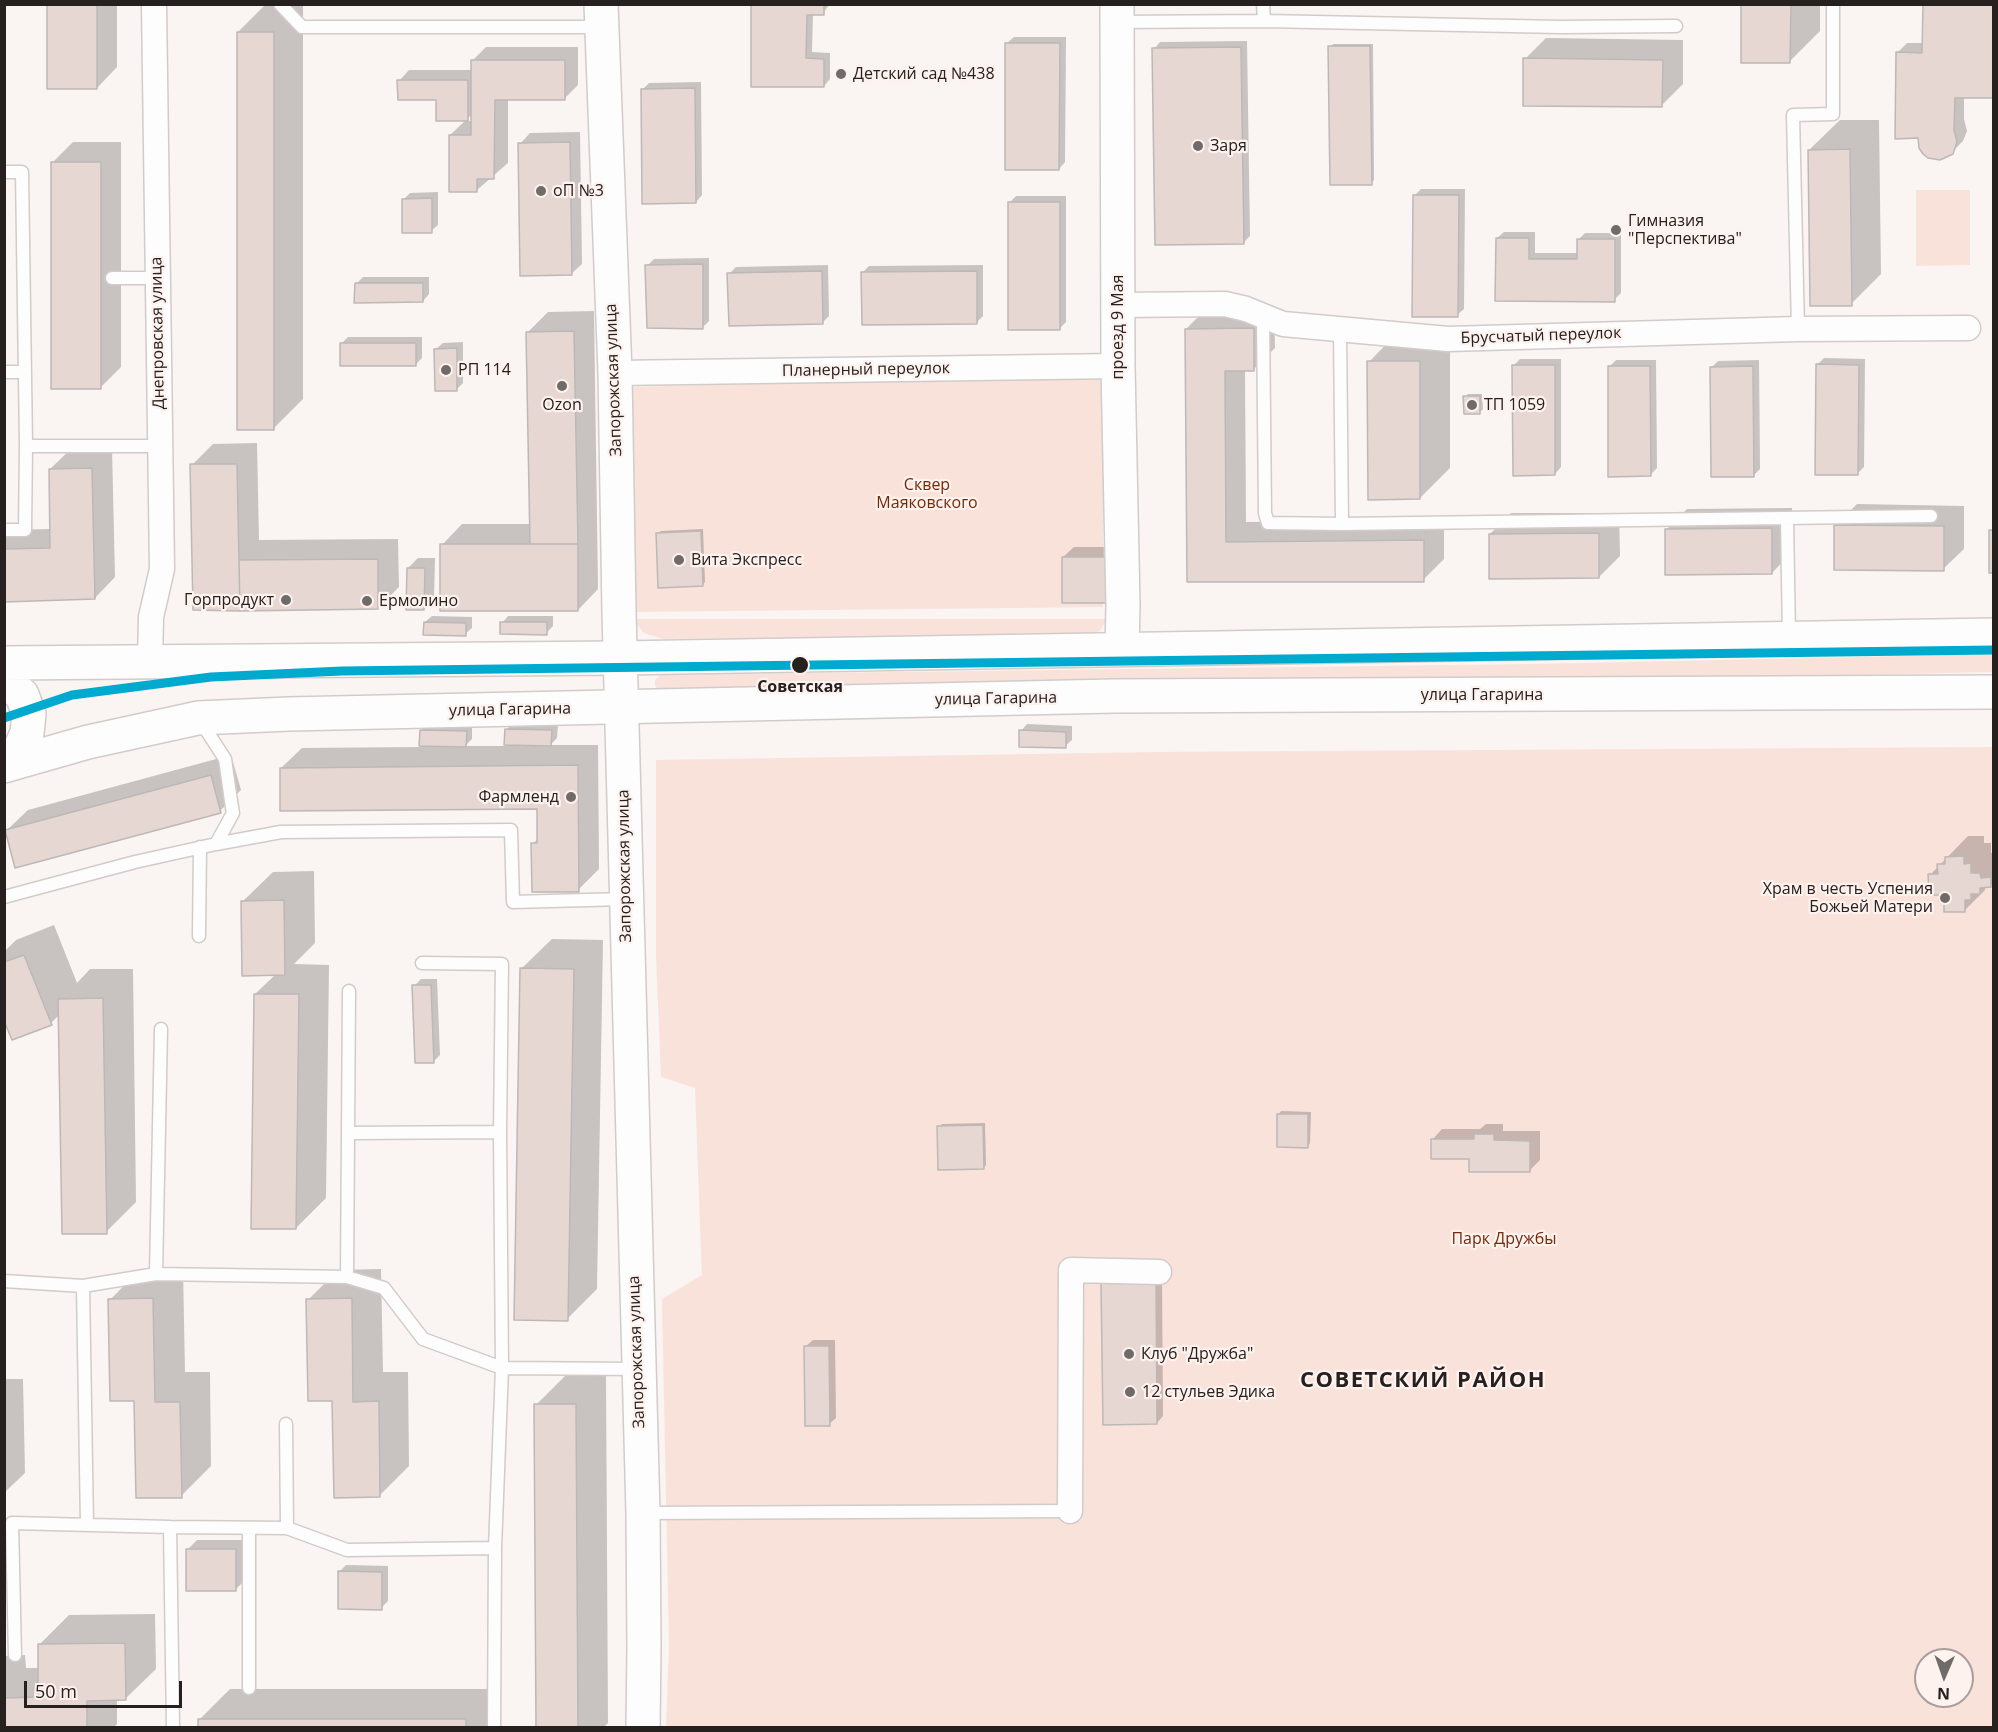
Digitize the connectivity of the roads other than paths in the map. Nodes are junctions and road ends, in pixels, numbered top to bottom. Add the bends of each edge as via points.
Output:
1 (154, 4) edge
2 (280, 4) edge
3 (1263, 4) edge
4 (1833, 4) edge
5 (1117, 13) edge
6 (601, 16) edge
7 (1264, 21) junction
8 (1676, 26) dead end
9 (4, 172) edge
10 (111, 278) dead end
11 (158, 278) junction
12 (1118, 305) junction
13 (1263, 317) junction
14 (1968, 328) dead end
15 (1798, 329) junction
16 (1341, 330) junction
17 (1118, 366) junction
18 (4, 372) edge
19 (25, 372) junction
20 (615, 373) junction
21 (26, 446) junction
22 (160, 446) junction
23 (1931, 516) dead end
24 (1787, 519) junction
25 (1342, 524) junction
26 (4, 530) edge
27 (1994, 635) edge
28 (1789, 638) junction
29 (1122, 649) junction
30 (620, 658) junction
31 (150, 661) junction
32 (4, 663) edge
33 (4, 680) edge
34 (1994, 692) edge
35 (622, 708) junction
36 (198, 718) junction
37 (4, 764) edge
38 (216, 844) junction
39 (200, 847) junction
40 (4, 897) edge
41 (626, 899) junction
42 (200, 936) dead end
43 (422, 963) dead end
44 (349, 991) dead end
45 (161, 1029) dead end
46 (500, 1132) junction
47 (349, 1133) junction
48 (1159, 1272) dead end
49 (156, 1274) junction
50 (347, 1277) junction
51 (4, 1281) edge
52 (83, 1286) junction
53 (502, 1368) junction
54 (637, 1369) junction
55 (286, 1424) dead end
56 (1070, 1511) joint
57 (643, 1513) junction
58 (87, 1525) junction
59 (170, 1527) junction
60 (249, 1528) junction
61 (287, 1528) junction
62 (495, 1548) junction
63 (8, 1552) edge
64 (15, 1655) dead end
65 (249, 1688) dead end
66 (173, 1728) edge
67 (494, 1728) edge
68 (643, 1728) edge

1 - 11 street, Днепровская улица
2 - 6 lane via 302,27
3 - 7 lane
4 - 15 lane via 1833,114 1793,115
5 - 7 lane
5 - 12 main road, проезд 9 Мая
6 - 20 main road, Запорожская улица
7 - 8 lane
9 - 19 lane via 22,172
10 - 11 lane
11 - 22 street, Днепровская улица
12 - 13 street, Брусчатый переулок via 1212,303 1234,305
12 - 17 main road, проезд 9 Мая
13 - 16 street, Брусчатый переулок via 1283,324
13 - 25 lane via 1268,523
14 - 15 street, Брусчатый переулок
15 - 16 street, Брусчатый переулок via 1448,339
16 - 25 lane
17 - 20 street, Планерный переулок
17 - 29 main road, проезд 9 Мая
18 - 19 lane
19 - 21 lane
20 - 30 main road, Запорожская улица
21 - 22 lane
21 - 26 lane via 25,530
22 - 31 street, Днепровская улица via 162,569 151,617
23 - 24 lane
24 - 25 lane
24 - 28 lane
27 - 28 main road
28 - 29 main road
29 - 30 main road
30 - 31 main road
30 - 35 main road, Запорожская улица
31 - 32 main road
33 - 37 main road via 22,694 29,714 27,733 19,751
34 - 35 main road, улица Гагарина via 1114,696
35 - 36 main road, улица Гагарина
35 - 41 main road, Запорожская улица
36 - 37 main road, улица Гагарина
36 - 38 lane via 225,759 233,813
38 - 39 lane
38 - 41 lane via 281,832 511,830 513,902
39 - 40 lane
39 - 42 lane
41 - 54 main road, Запорожская улица
43 - 46 lane via 502,964
44 - 47 lane
45 - 49 lane
46 - 47 lane
46 - 53 lane
47 - 50 lane
48 - 56 street via 1071,1270
49 - 50 lane
49 - 52 lane
50 - 53 lane via 384,1288 423,1340
51 - 52 lane
52 - 58 lane
53 - 54 lane
53 - 62 lane
54 - 57 main road, Запорожская улица
55 - 61 lane
56 - 57 lane
57 - 68 main road, Запорожская улица
58 - 59 lane
58 - 63 lane via 12,1523
59 - 60 lane
59 - 66 lane
60 - 61 lane
60 - 65 lane
61 - 62 lane via 347,1550
62 - 67 lane
63 - 64 lane

